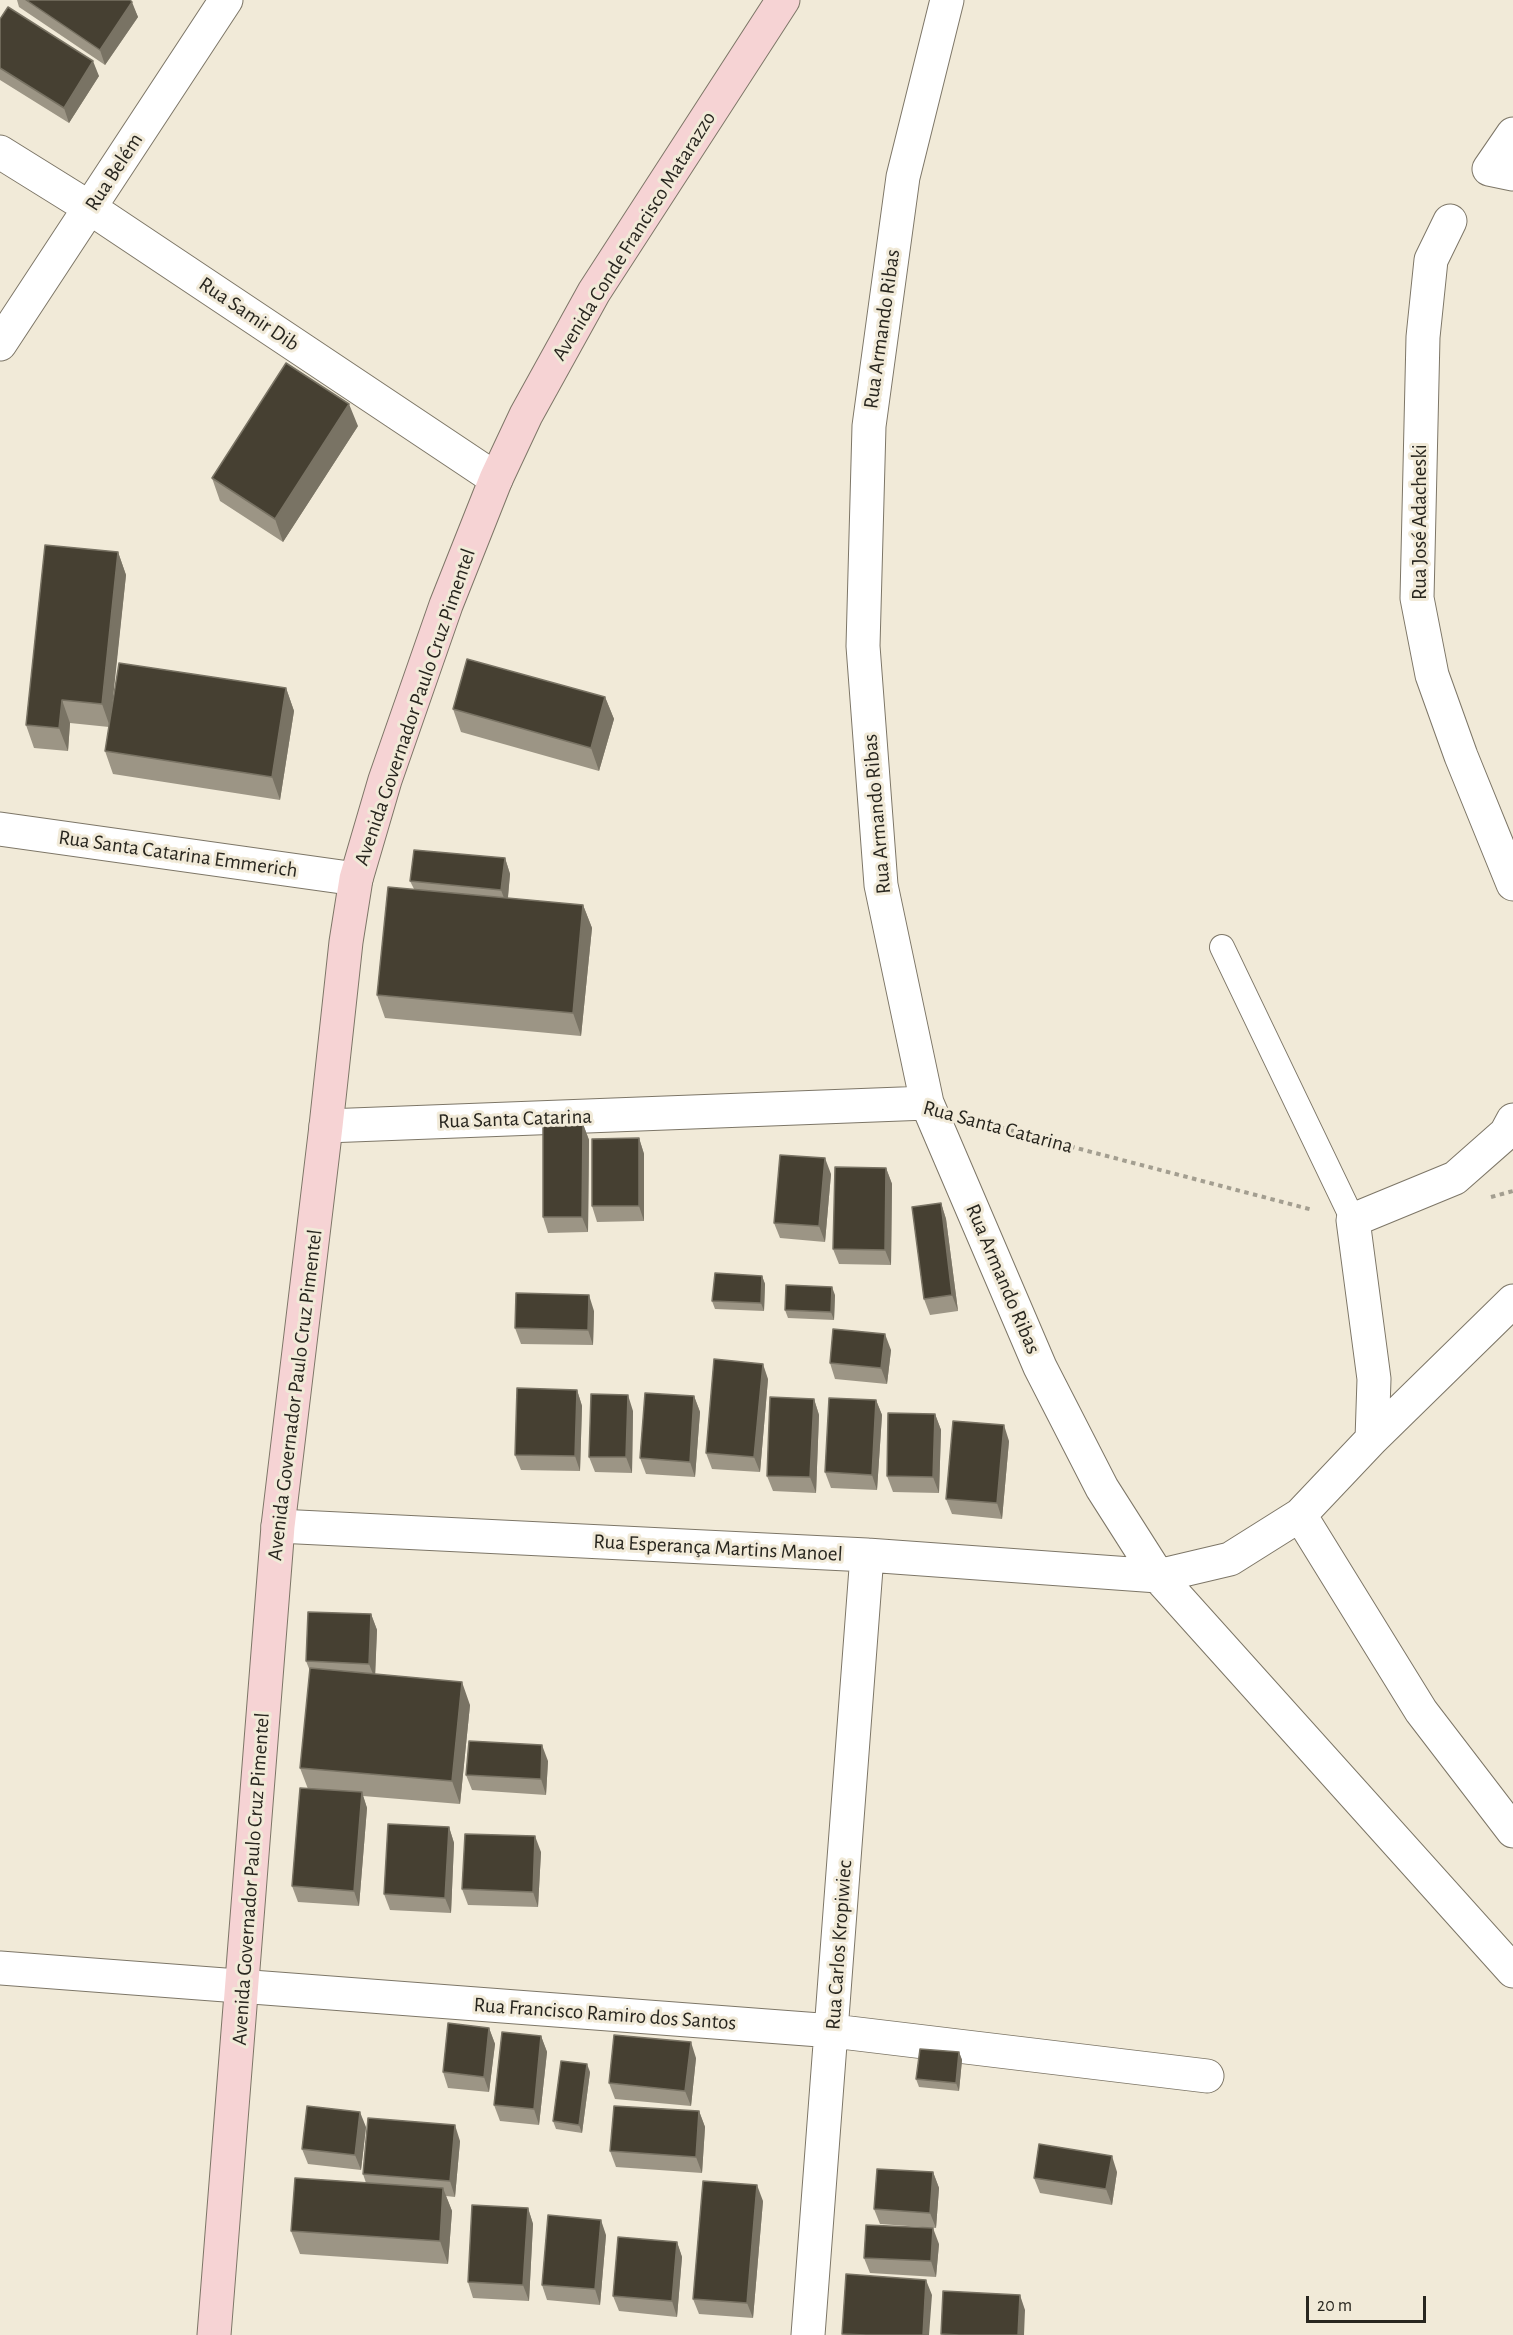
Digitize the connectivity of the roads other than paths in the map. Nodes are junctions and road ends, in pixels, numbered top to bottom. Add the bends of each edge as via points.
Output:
1 (226, 0) edge
2 (783, 0) edge
3 (947, 0) edge
4 (1513, 134) edge
5 (0, 152) edge
6 (1501, 172) edge
7 (90, 208) junction
8 (1450, 221) dead end
9 (0, 344) edge
10 (496, 479) junction
11 (0, 829) edge
12 (356, 879) junction
13 (1513, 884) edge
14 (1222, 947) dead end
15 (927, 1103) junction
16 (1513, 1120) edge
17 (326, 1126) junction
18 (1353, 1220) junction
19 (1513, 1301) edge
20 (1372, 1439) junction
21 (1300, 1515) junction
22 (278, 1526) junction
23 (867, 1555) junction
24 (1158, 1576) junction
25 (1513, 1831) edge
26 (1, 1968) edge
27 (1513, 1971) edge
28 (243, 1987) junction
29 (833, 2031) junction
30 (1207, 2076) dead end
31 (214, 2335) edge
32 (808, 2335) edge

1 - 7 street, Rua Belém
2 - 10 street, Avenida Conde Francisco Matarazzo via 594,292 526,415
3 - 15 street, Rua Armando Ribas via 903,177 871,414 863,646 881,885
4 - 6 street
5 - 7 street, Rua Samir Dib
7 - 9 street, Rua Belém
7 - 10 street, Rua Samir Dib
8 - 13 street, Rua José Adacheski via 1431,260 1423,337 1418,598 1432,675
10 - 12 street, Avenida Governador Paulo Cruz Pimentel via 446,605
11 - 12 street, Rua Santa Catarina Emmerich
12 - 17 street, Avenida Governador Paulo Cruz Pimentel
14 - 18 lane
15 - 17 street, Rua Santa Catarina
15 - 24 street, Rua Armando Ribas via 1040,1367 1102,1488
16 - 18 street via 1506,1133 1455,1178
17 - 22 street, Avenida Governador Paulo Cruz Pimentel
18 - 20 street via 1374,1379
19 - 20 street, Rua Esperança Martins Manoel
20 - 21 street, Rua Esperança Martins Manoel
21 - 24 street, Rua Esperança Martins Manoel via 1230,1559
21 - 25 street via 1421,1711
22 - 23 street, Rua Esperança Martins Manoel
22 - 28 street, Avenida Governador Paulo Cruz Pimentel
23 - 24 street, Rua Esperança Martins Manoel
23 - 29 street, Rua Carlos Kropiwiec
24 - 27 street, Rua Armando Ribas
26 - 28 street, Rua Francisco Ramiro dos Santos
28 - 29 street, Rua Francisco Ramiro dos Santos
28 - 31 street, Avenida Governador Paulo Cruz Pimentel
29 - 30 street, Rua Francisco Ramiro dos Santos
29 - 32 street, Rua Carlos Kropiwiec

